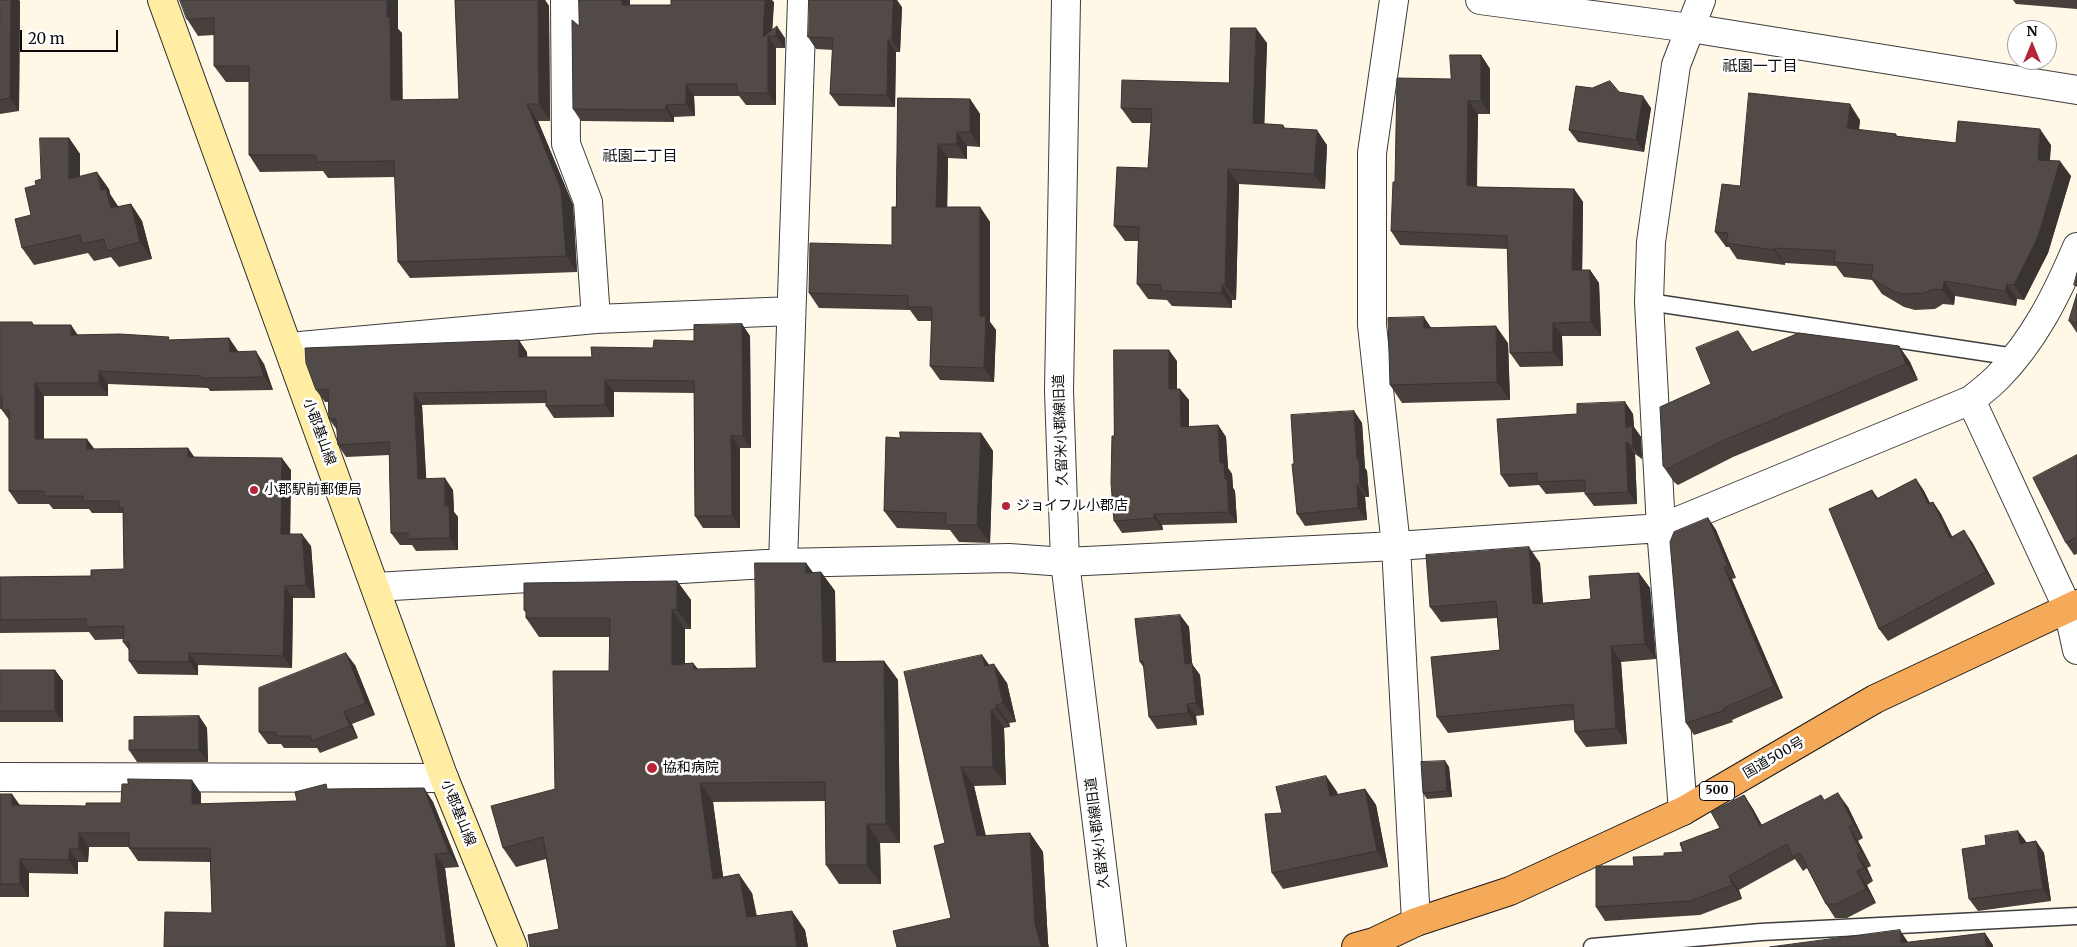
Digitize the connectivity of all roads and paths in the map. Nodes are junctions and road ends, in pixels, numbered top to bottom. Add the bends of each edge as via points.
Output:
1 (162, 0) edge
2 (565, 0) edge
3 (802, 0) edge
4 (1066, 0) edge
5 (1394, 0) edge
6 (1480, 0) edge
7 (1701, 0) edge
8 (1690, 28) junction
9 (2077, 90) edge
10 (2077, 247) edge
11 (1649, 302) junction
12 (791, 311) junction
13 (596, 320) junction
14 (289, 347) junction
15 (2015, 358) junction
16 (1971, 400) junction
17 (1661, 528) junction
18 (1396, 546) junction
19 (1065, 562) junction
20 (783, 563) junction
21 (376, 587) junction
22 (2072, 607) edge
23 (2077, 650) edge
24 (0, 777) edge
25 (444, 778) junction
26 (1683, 811) junction
27 (2077, 916) edge
28 (1416, 922) junction
29 (1370, 945) edge
30 (513, 947) edge
31 (1112, 947) edge
32 (1592, 947) edge

1 - 14 main road, 小郡基山線
2 - 13 street via 566,144 588,202
3 - 12 street
4 - 19 street, 久留米小郡線旧道 via 1059,391
5 - 18 street via 1372,153 1372,325
6 - 8 street
7 - 8 street
8 - 9 street
8 - 11 street via 1676,65 1658,184 1651,242
10 - 15 street via 2043,317
11 - 15 lane
11 - 17 street
12 - 13 street
12 - 20 street
13 - 14 street
14 - 21 main road, 小郡基山線
15 - 16 street
16 - 17 street
16 - 22 street
17 - 18 street
17 - 26 street
18 - 19 street
18 - 28 street
19 - 20 street via 1009,558
19 - 31 street, 久留米小郡線旧道
20 - 21 street
21 - 25 main road, 小郡基山線
22 - 23 street
22 - 26 highway, 国道500号 / 500 via 1875,699
24 - 25 street
25 - 30 main road, 小郡基山線
26 - 28 highway, 国道500号 / 500 via 1510,891
27 - 32 lane via 1762,932
28 - 29 highway, 国道500号 / 500

